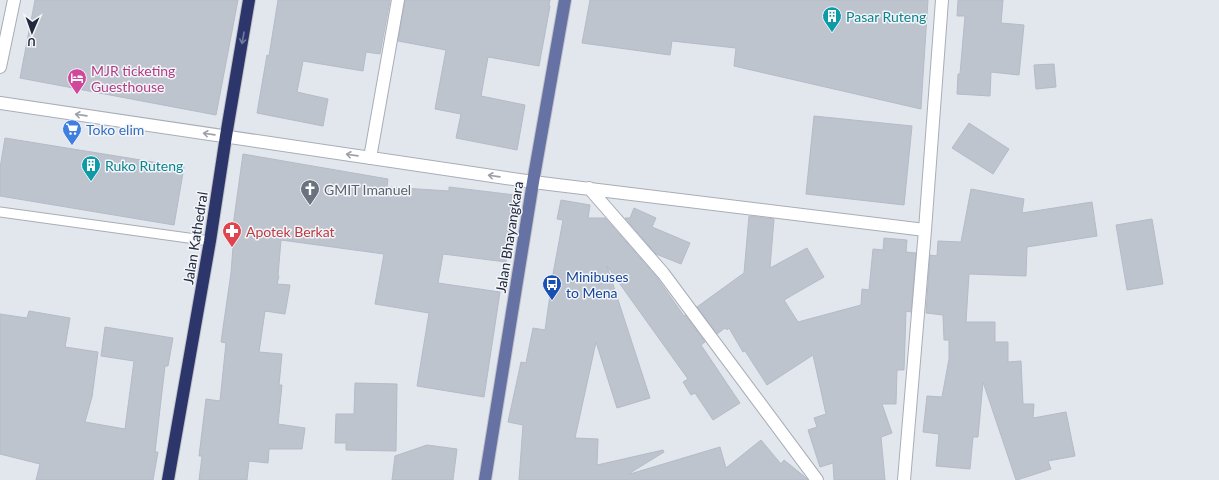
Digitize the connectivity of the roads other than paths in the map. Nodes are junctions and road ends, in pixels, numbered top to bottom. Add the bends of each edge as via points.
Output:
1 (14, 0) edge
2 (249, 0) edge
3 (398, 0) edge
4 (565, 0) edge
5 (942, 0) edge
6 (0, 67) edge
7 (0, 103) edge
8 (226, 136) junction
9 (370, 158) junction
10 (533, 182) junction
11 (589, 188) junction
12 (0, 212) edge
13 (925, 230) junction
14 (210, 241) junction
15 (168, 480) edge
16 (485, 480) edge
17 (817, 480) edge
18 (904, 480) edge

1 - 6 street
2 -> 8 highway, Jalan Kathedral
3 - 9 street
4 - 10 main road, Jalan Bhayangkara
5 - 13 street
8 -> 7 street
9 -> 8 street
8 - 14 highway, Jalan Kathedral
10 -> 9 street
10 - 11 street
10 - 16 main road, Jalan Bhayangkara
11 - 13 street
11 - 17 street via 663,273
12 - 14 lane
13 - 18 street
14 - 15 highway, Jalan Kathedral

